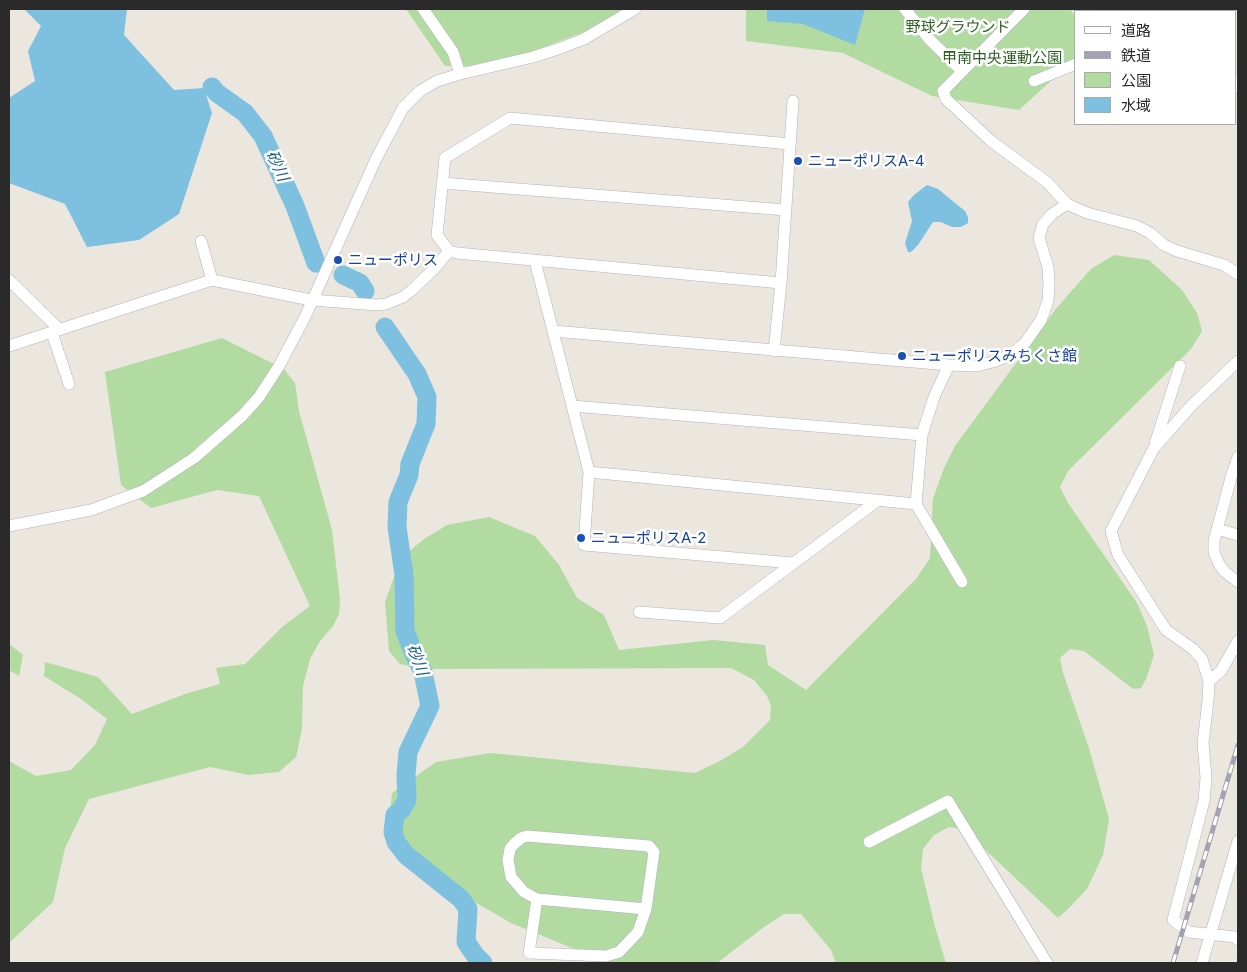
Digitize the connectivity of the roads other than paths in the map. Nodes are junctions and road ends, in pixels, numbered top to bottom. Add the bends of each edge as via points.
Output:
1 (423, 9) edge
2 (634, 9) edge
3 (905, 9) edge
4 (1024, 9) edge
5 (1074, 65) edge
6 (962, 71) junction
7 (460, 74) junction
8 (1034, 81) dead end
9 (794, 101) dead end
10 (790, 144) junction
11 (442, 183) junction
12 (1067, 204) junction
13 (786, 210) junction
14 (201, 240) dead end
15 (449, 251) junction
16 (535, 261) junction
17 (1238, 274) edge
18 (9, 280) edge
19 (212, 280) junction
20 (781, 283) junction
21 (311, 300) junction
22 (56, 331) junction
23 (553, 332) junction
24 (9, 346) edge
25 (774, 351) junction
26 (1238, 361) edge
27 (949, 365) junction
28 (1180, 366) dead end
29 (69, 384) dead end
30 (572, 406) junction
31 (922, 434) junction
32 (1154, 448) junction
33 (1238, 457) edge
34 (589, 472) junction
35 (877, 501) junction
36 (916, 504) junction
37 (9, 526) edge
38 (1217, 529) junction
39 (1238, 535) edge
40 (793, 563) junction
41 (962, 582) dead end
42 (1238, 582) edge
43 (639, 612) dead end
44 (1238, 641) edge
45 (1209, 681) junction
46 (1238, 841) edge
47 (869, 842) dead end
48 (538, 899) junction
49 (646, 909) junction
50 (1211, 934) junction
51 (1237, 937) edge
52 (1047, 963) edge
53 (1202, 963) edge

1 - 7 street via 453,52
2 - 7 street via 584,39 561,48
3 - 6 street via 930,40
4 - 6 street
5 - 8 street
6 - 12 street via 943,91 946,99 991,141 1048,183
7 - 21 street via 437,80 403,108
9 - 10 street
10 - 11 street via 510,118 445,158
10 - 13 street
11 - 13 street
11 - 15 street via 437,236
12 - 17 street via 1087,213 1137,226 1164,245 1224,265
12 - 27 street via 1042,224 1039,238 1048,267 1048,301 1025,343 996,361 977,366
13 - 20 street
14 - 19 street
15 - 16 street
15 - 21 street via 404,297 386,304
16 - 20 street
16 - 23 street
18 - 22 street
19 - 21 street
19 - 22 street
20 - 25 street
21 - 37 street via 279,366 259,397 194,458 143,491 91,510
22 - 24 street
22 - 29 street
23 - 25 street
23 - 30 street
25 - 27 street
26 - 32 street via 1191,406
27 - 31 street
28 - 32 street
30 - 31 street
30 - 34 street
31 - 36 street
32 - 45 street via 1110,531 1118,555 1166,630 1202,659
33 - 38 street
34 - 35 street
34 - 40 street via 584,545
35 - 36 street
35 - 40 street
36 - 41 street
38 - 39 street
38 - 42 street via 1214,552 1225,572
40 - 43 street via 720,618
44 - 45 street via 1221,671
45 - 50 street via 1203,743 1204,801 1173,920 1189,932
46 - 50 street
47 - 52 street via 948,801
48 - 49 street
48 - 49 street via 529,953 606,956 619,952 638,932
48 - 49 street via 524,892 511,877 508,860 510,849 527,836 649,846 654,852
50 - 51 street
50 - 53 street

